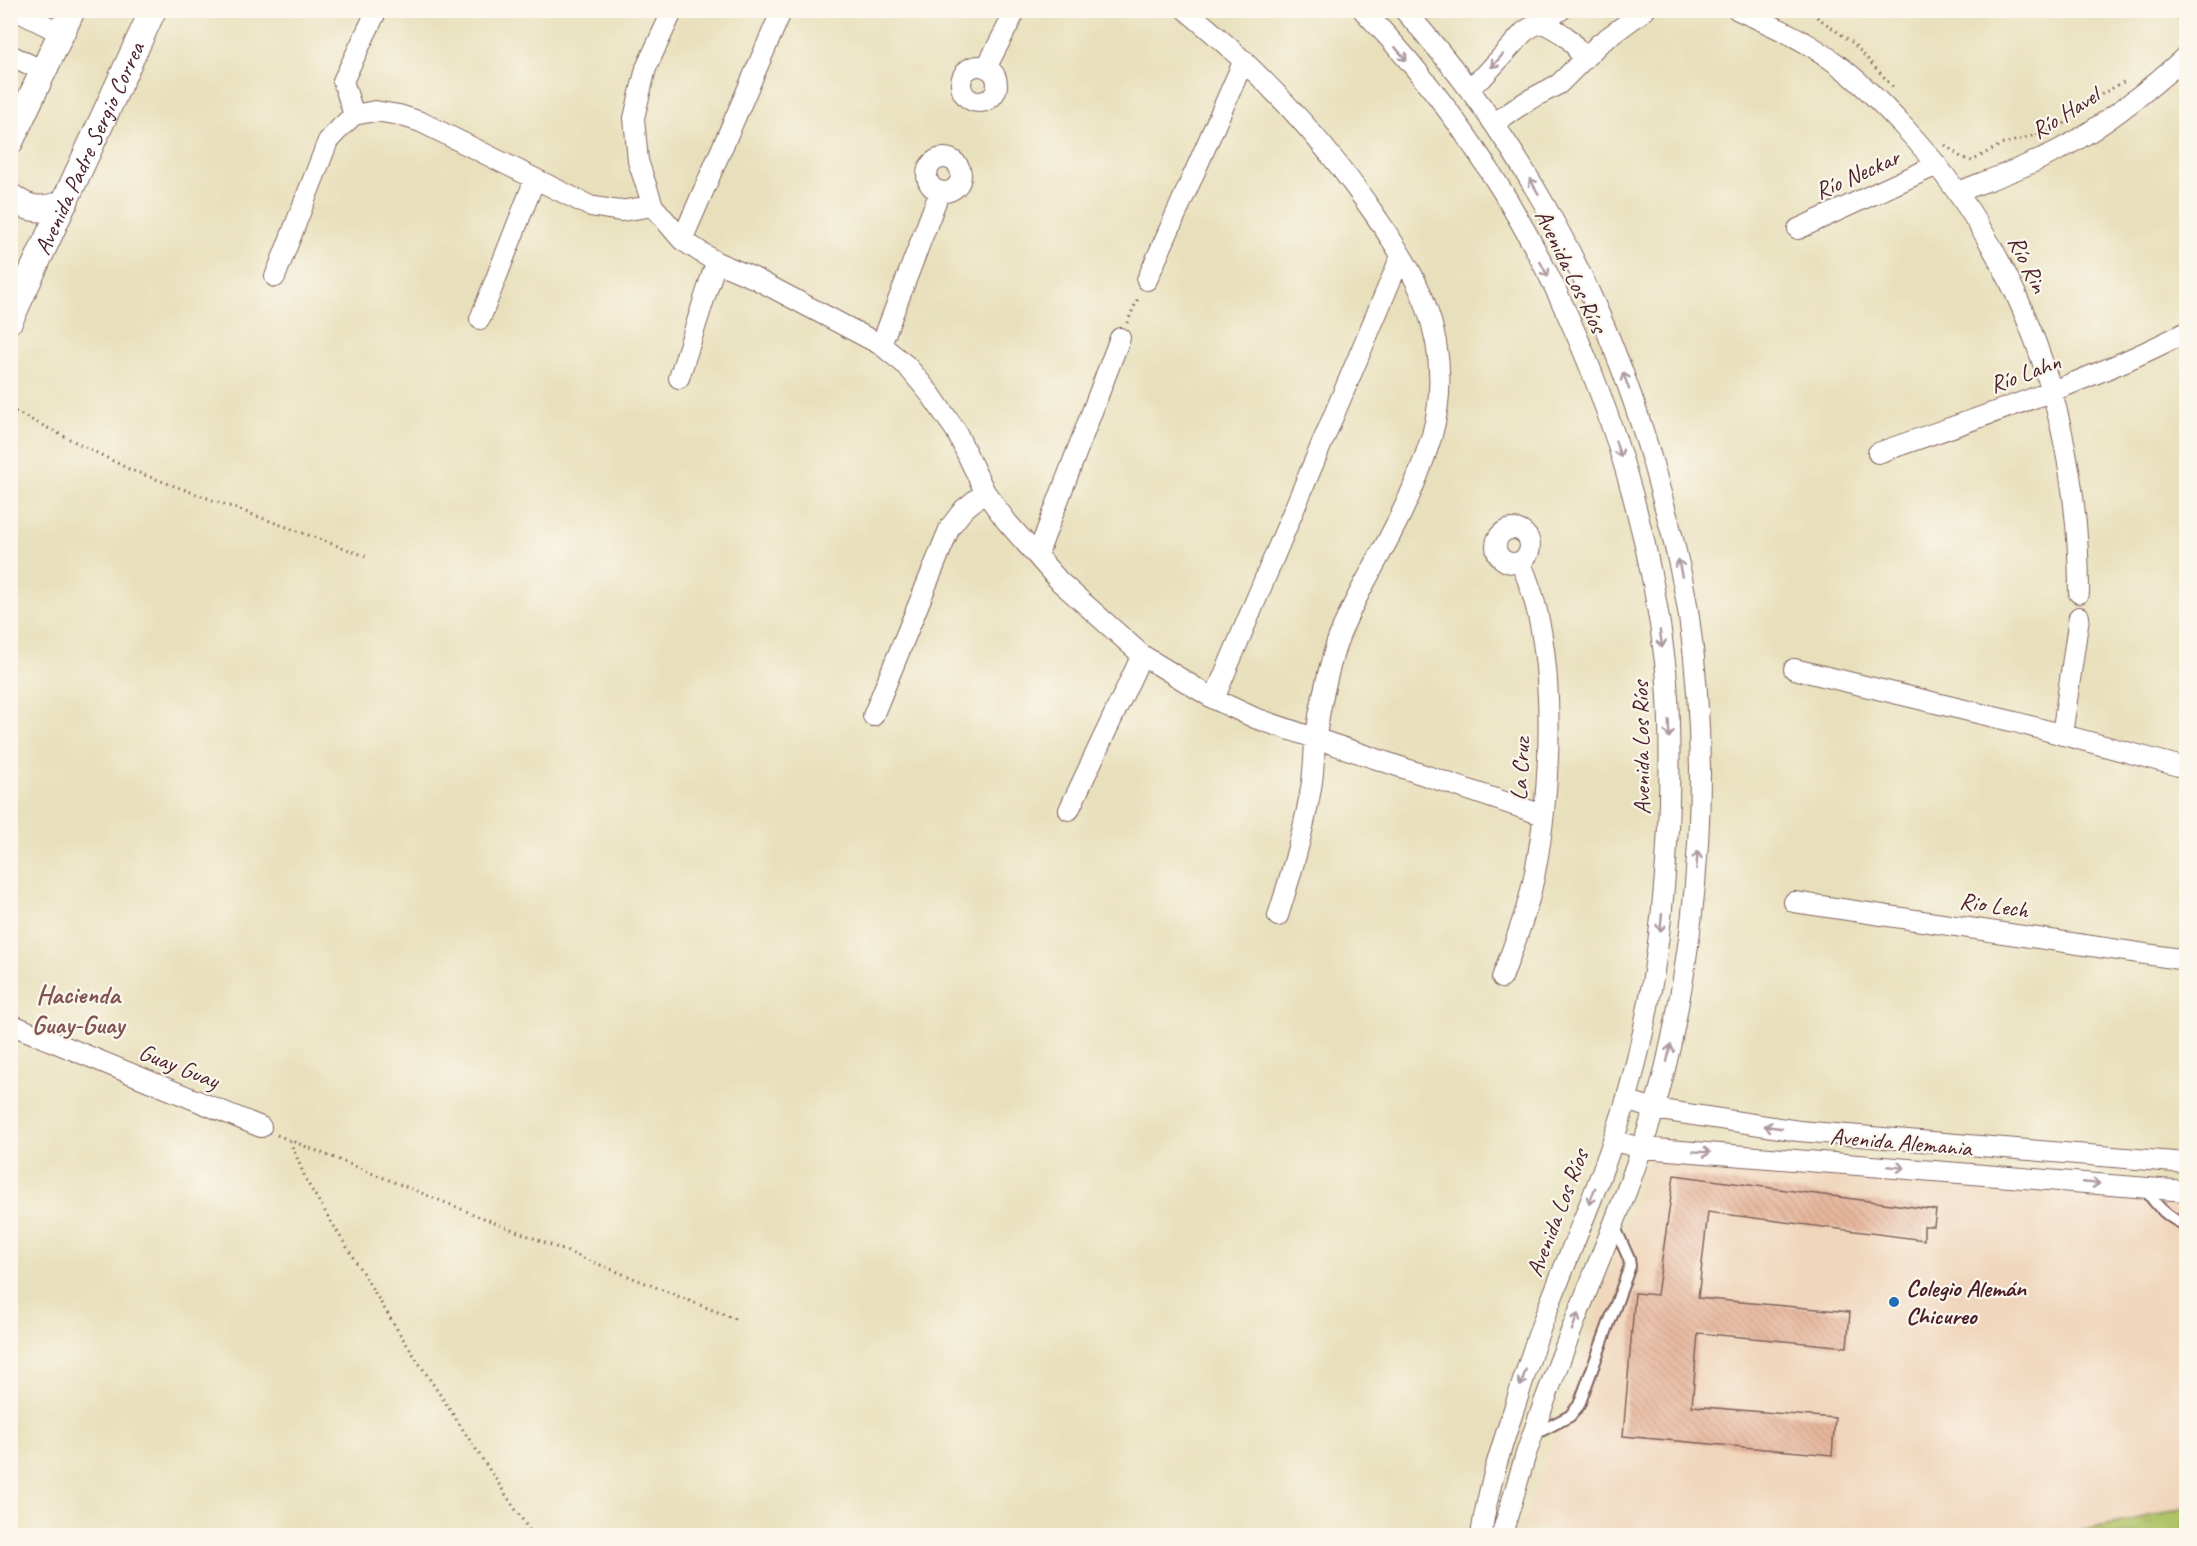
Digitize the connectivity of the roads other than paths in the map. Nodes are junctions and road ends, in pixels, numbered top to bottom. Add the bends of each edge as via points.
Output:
1 (15, 10) edge
2 (72, 10) edge
3 (153, 10) edge
4 (377, 10) edge
5 (673, 10) edge
6 (782, 10) edge
7 (1016, 10) edge
8 (1186, 10) edge
9 (1362, 10) edge
10 (1404, 10) edge
11 (1562, 10) edge
12 (1645, 10) edge
13 (1738, 10) edge
14 (1767, 10) edge
15 (1541, 22) junction
16 (61, 33) junction
17 (1789, 33) junction
18 (10, 56) edge
19 (2187, 56) edge
20 (1244, 60) junction
21 (1582, 60) junction
22 (986, 68) dead end
23 (43, 71) junction
24 (1468, 88) junction
25 (354, 116) junction
26 (1494, 123) junction
27 (10, 142) edge
28 (1937, 165) junction
29 (535, 179) junction
30 (940, 191) dead end
31 (1958, 192) junction
32 (10, 196) edge
33 (66, 202) junction
34 (653, 206) junction
35 (1551, 216) junction
36 (1523, 229) junction
37 (1798, 229) dead end
38 (682, 240) junction
39 (1401, 256) junction
40 (716, 261) junction
41 (276, 277) dead end
42 (1147, 280) road end
43 (480, 319) dead end
44 (10, 320) edge
45 (2187, 332) edge
46 (1120, 338) road end
47 (880, 345) junction
48 (679, 378) dead end
49 (2052, 392) junction
50 (1878, 453) dead end
51 (986, 492) junction
52 (1037, 556) junction
53 (1520, 562) dead end
54 (2079, 593) dead end
55 (2079, 617) dead end
56 (1142, 656) junction
57 (1694, 668) junction
58 (1794, 669) dead end
59 (1666, 670) junction
60 (1214, 699) junction
61 (873, 716) dead end
62 (2062, 735) junction
63 (1315, 738) junction
64 (2187, 768) edge
65 (1069, 810) dead end
66 (1543, 815) junction
67 (1794, 902) dead end
68 (1278, 916) dead end
69 (2187, 960) edge
70 (1502, 978) dead end
71 (10, 1024) edge
72 (1626, 1100) junction
73 (1654, 1110) junction
74 (261, 1127) road end
75 (1799, 1131) junction
76 (1612, 1141) junction
77 (1643, 1148) junction
78 (2016, 1149) junction
79 (1794, 1159) junction
80 (2187, 1163) edge
81 (2014, 1176) junction
82 (2145, 1188) junction
83 (2187, 1191) edge
84 (1614, 1224) junction
85 (2187, 1225) edge
86 (1533, 1435) junction
87 (1499, 1454) junction
88 (1524, 1462) junction
89 (1481, 1536) edge
90 (1501, 1536) edge

1 - 16 street
2 - 16 street
3 - 33 street, Avenida Padre Sergio Correa
4 - 25 street via 343,81
5 - 34 street via 646,68 633,118 638,161
6 - 38 street
7 - 22 street
8 - 20 street
9 -> 36 street, Avenida Los Ríos via 1449,114
10 - 24 street, Avenida Los Ríos
11 - 15 street
12 - 21 street
13 - 17 street, Río Rin
14 - 17 street, Río Rin
15 - 21 street via 1578,47
15 -> 24 street via 1525,31
16 - 23 street
17 - 28 street, Río Rin via 1863,86
18 - 23 street
19 - 31 street, Río Havel via 2081,138
20 - 39 street via 1342,170
20 - 42 street
21 - 26 street via 1559,84
23 - 27 street
24 - 26 street, Avenida Los Ríos
25 - 29 street via 375,111 421,122
25 - 41 street via 328,141
35 -> 26 street, Avenida Los Ríos
28 - 31 street, Río Rin
28 - 37 street, Río Neckar
29 - 34 street via 590,206 620,211
29 - 43 street
30 - 47 street
31 - 49 street, Río Rin via 2010,280
32 - 33 street via 34,209
33 - 44 street, Avenida Padre Sergio Correa
34 - 38 street
35 - 36 street via 1536,229
57 -> 35 street, Avenida Los Ríos via 1682,579 1642,425 1600,318
36 -> 59 street, Avenida Los Ríos via 1582,351 1619,452 1644,544
38 - 40 street
39 - 60 street
39 - 63 street via 1424,302 1434,336 1440,368 1437,411 1407,500 1337,642
40 - 47 street
40 - 48 street
45 - 49 street, Río Lahn
46 - 52 street
47 - 51 street via 907,366 931,395 956,431
49 - 50 street, Río Lahn
49 - 54 street, Río Rin via 2073,489
51 - 52 street
51 - 61 street via 964,509 950,527
52 - 56 street
53 - 66 street, La Cruz via 1530,583 1546,670 1548,734
55 - 62 street
56 - 60 street
56 - 65 street
57 - 59 street
73 -> 57 street, Avenida Los Ríos via 1682,991 1695,890 1699,788
58 - 62 street
59 -> 72 street, Avenida Los Ríos via 1670,767 1665,886 1652,984
60 - 63 street
62 - 64 street
63 - 66 street
63 - 68 street via 1303,832
66 - 70 street, La Cruz via 1530,895
67 - 69 street, Rio Lech
71 - 74 street, Guay Guay
72 - 73 street, Avenida Alemania
72 - 76 street, Avenida Los Ríos
75 -> 73 street, Avenida Alemania
73 - 77 street, Avenida Los Ríos
75 - 78 street, Avenida Alemania
75 - 79 street
76 - 77 street, Avenida Alemania
76 -> 87 street, Avenida Los Ríos via 1546,1312
77 -> 79 street, Avenida Alemania
77 - 84 street, Avenida Los Ríos
78 - 80 street, Avenida Alemania
78 - 81 street
79 -> 81 street, Avenida Alemania
81 -> 82 street, Avenida Alemania
82 - 83 street, Avenida Alemania
82 - 85 lane via 2158,1207
86 -> 84 street, Avenida Los Ríos
84 - 86 lane via 1630,1266 1580,1405 1570,1416
86 - 88 street, Avenida Los Ríos
87 - 88 street via 1507,1460
87 - 89 street, Avenida Los Ríos
88 - 90 street, Avenida Los Ríos

